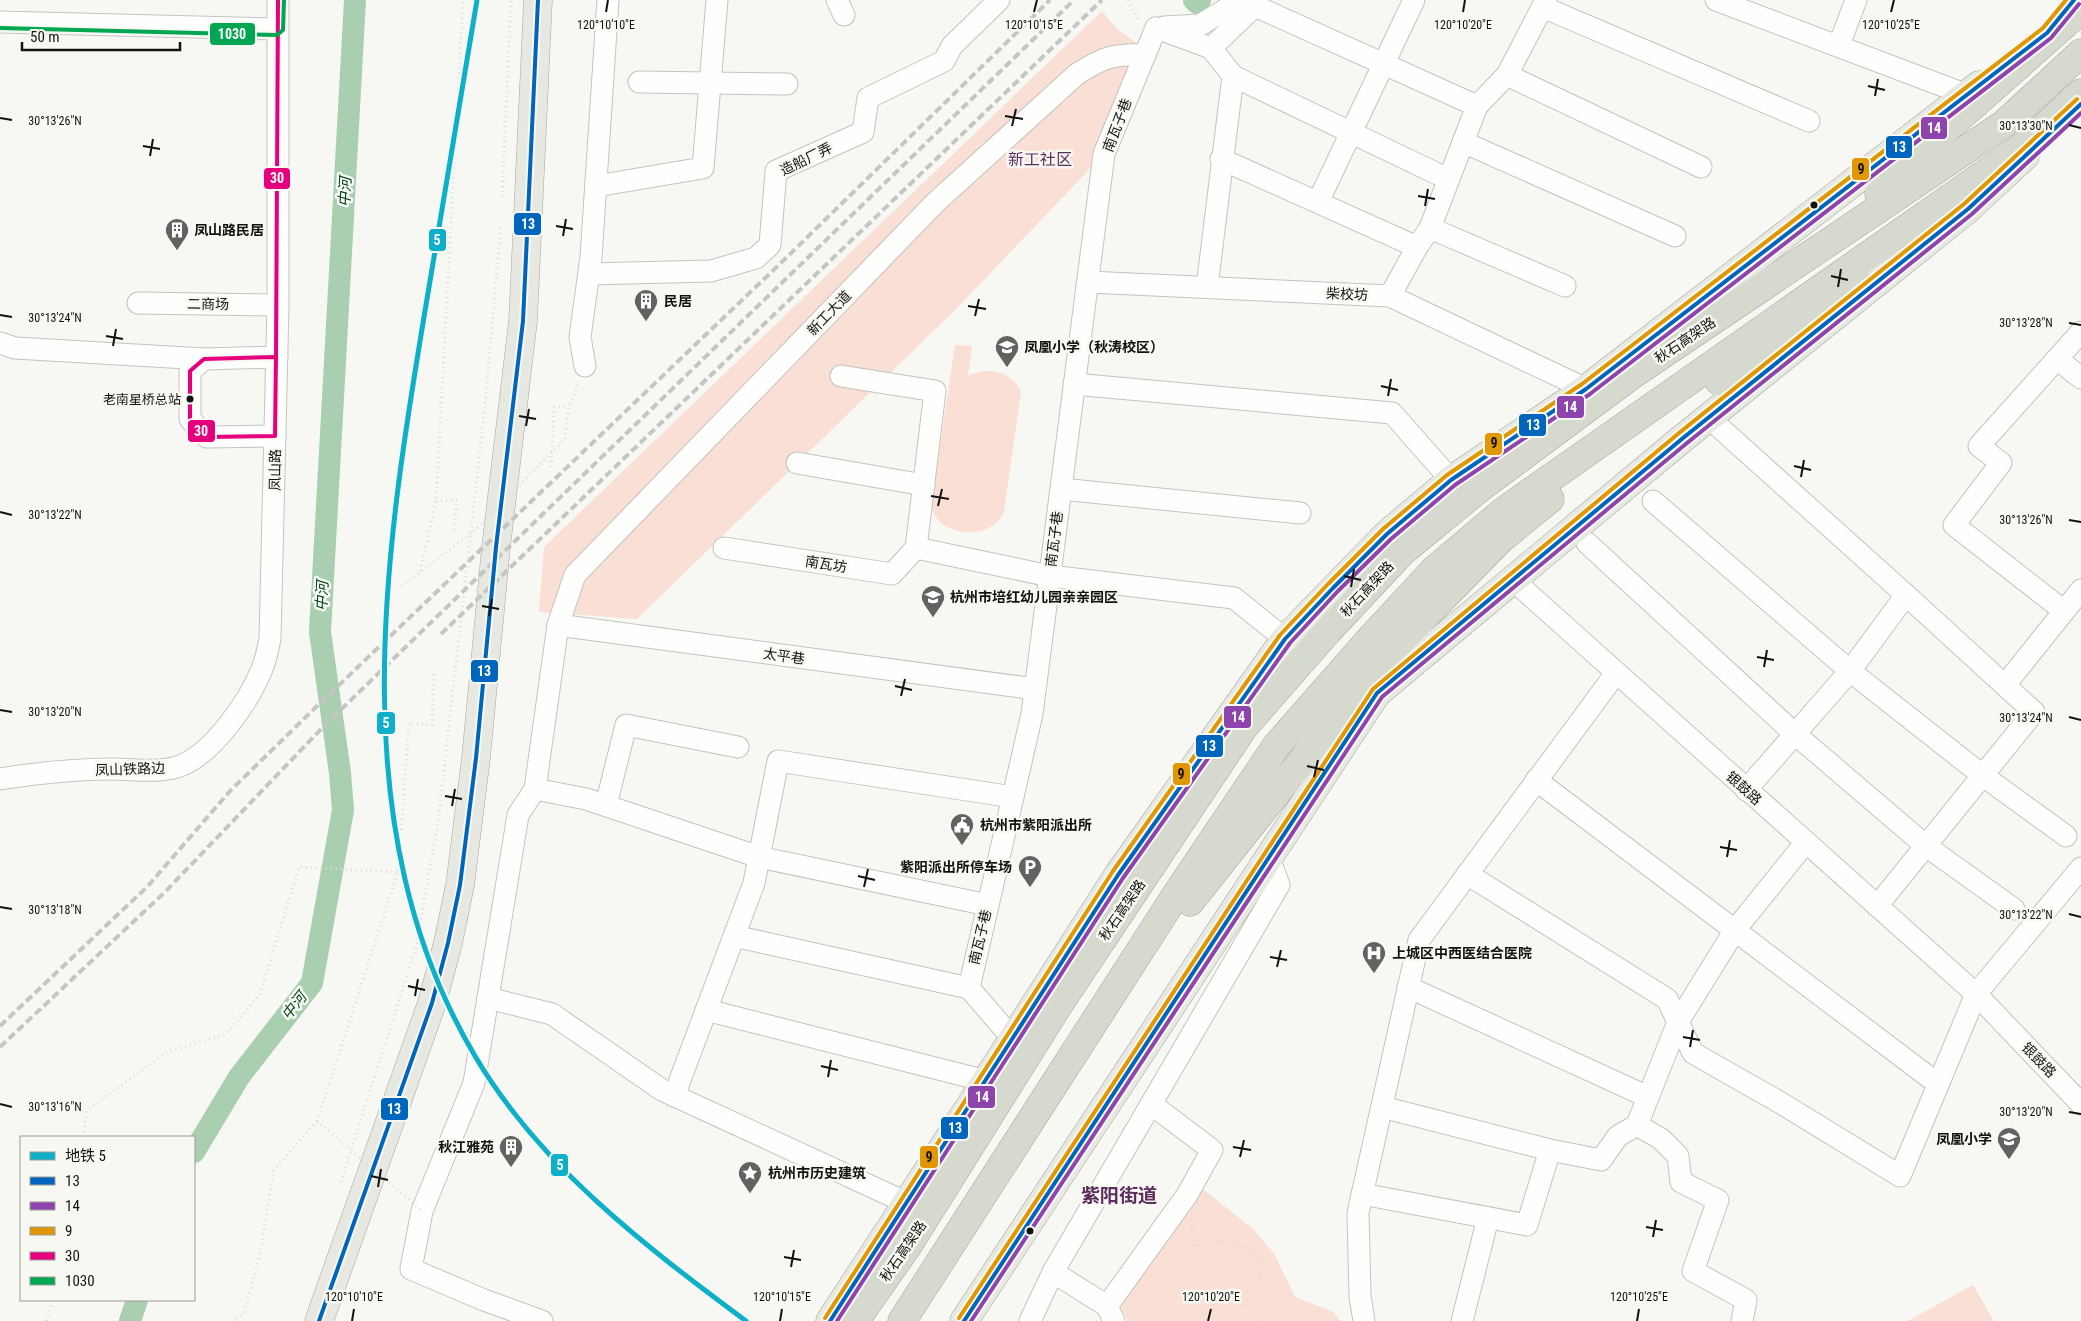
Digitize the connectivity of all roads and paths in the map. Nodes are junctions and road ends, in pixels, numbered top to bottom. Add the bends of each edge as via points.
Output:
1 (278, 0) edge
2 (463, 0) edge
3 (511, 0) edge
4 (538, 0) edge
5 (608, 0) edge
6 (717, 0) edge
7 (999, 0) edge
8 (1241, 0) edge
9 (1414, 0) edge
10 (1716, 0) edge
11 (1856, 0) edge
12 (2074, 0) edge
13 (1545, 4) edge
14 (2081, 10) edge
15 (0, 22) edge
16 (1156, 28) junction
17 (277, 29) junction
18 (1839, 45) junction
19 (1211, 48) junction
20 (2081, 53) edge
21 (1145, 55) junction
22 (1384, 64) junction
23 (1507, 75) junction
24 (1233, 76) junction
25 (639, 82) dead end
26 (710, 83) junction
27 (787, 84) dead end
28 (1967, 94) junction
29 (2081, 94) edge
30 (2081, 104) edge
31 (1477, 106) junction
32 (1809, 121) dead end
33 (1351, 133) junction
34 (1463, 142) junction
35 (2035, 146) junction
36 (1221, 159) junction
37 (1701, 168) dead end
38 (1448, 179) junction
39 (596, 186) junction
40 (1318, 202) junction
41 (502, 206) dead end
42 (502, 216) dead end
43 (1430, 228) junction
44 (1675, 236) dead end
45 (1833, 240) junction
46 (1416, 247) junction
47 (589, 274) junction
48 (1088, 282) junction
49 (1565, 286) dead end
50 (1207, 287) junction
51 (1390, 296) junction
52 (138, 302) dead end
53 (278, 305) junction
54 (2081, 332) edge
55 (0, 343) edge
56 (277, 357) junction
57 (204, 359) junction
58 (2057, 359) junction
59 (585, 366) joint
60 (842, 376) dead end
61 (2081, 378) edge
62 (1074, 384) junction
63 (1586, 389) junction
64 (569, 407) junction
65 (1709, 418) junction
66 (275, 436) junction
67 (797, 463) dead end
68 (551, 467) dead end
69 (1450, 480) junction
70 (924, 485) junction
71 (1061, 489) junction
72 (436, 501) junction
73 (1653, 501) dead end
74 (1300, 514) dead end
75 (453, 534) dead end
76 (1587, 543) dead end
77 (724, 548) dead end
78 (916, 548) junction
79 (420, 571) junction
80 (1050, 576) junction
81 (1513, 580) junction
82 (402, 586) dead end
83 (2081, 590) edge
84 (1906, 595) junction
85 (2064, 611) junction
86 (558, 625) junction
87 (1285, 639) junction
88 (262, 668) joint
89 (1850, 671) junction
90 (1616, 672) junction
91 (434, 674) dead end
92 (2005, 685) junction
93 (1035, 689) junction
94 (1795, 734) junction
95 (738, 747) dead end
96 (1982, 775) junction
97 (0, 779) edge
98 (1536, 780) junction
99 (535, 789) junction
100 (1746, 790) junction
101 (1013, 797) junction
102 (606, 805) junction
103 (2066, 836) dead end
104 (1806, 842) junction
105 (1926, 846) junction
106 (759, 857) junction
107 (1269, 858) junction
108 (2081, 868) edge
109 (398, 872) junction
110 (1467, 874) junction
111 (988, 905) junction
112 (1877, 906) junction
113 (2014, 909) dead end
114 (1735, 930) junction
115 (734, 936) junction
116 (1408, 987) junction
117 (969, 988) junction
118 (1976, 994) junction
119 (488, 998) junction
120 (706, 1010) junction
121 (1678, 1022) junction
122 (1094, 1025) junction
123 (1013, 1039) junction
124 (986, 1081) junction
125 (1938, 1084) junction
126 (674, 1096) junction
127 (1648, 1097) junction
128 (1151, 1104) junction
129 (2081, 1104) edge
130 (1382, 1107) junction
131 (317, 1121) junction
132 (1637, 1125) junction
133 (83, 1136) edge
134 (1550, 1150) junction
135 (338, 1190) dead end
136 (1362, 1194) junction
137 (1186, 1195) junction
138 (907, 1203) junction
139 (422, 1211) junction
140 (1488, 1218) junction
141 (907, 1247) junction
142 (1053, 1272) junction
143 (52, 1301) edge
144 (1110, 1313) edge
145 (47, 1321) edge
146 (232, 1321) edge
147 (319, 1321) edge
148 (542, 1321) edge
149 (830, 1321) edge
150 (840, 1321) edge
151 (855, 1321) edge
152 (902, 1321) edge
153 (964, 1321) edge
154 (1030, 1321) edge
155 (1258, 1321) edge
156 (1364, 1321) edge
157 (1462, 1321) edge
158 (1742, 1321) edge

1 - 17 street, 凤山路
2 - 72 path
3 - 41 path
4 - 147 main road via 523,321 460,885 432,1003
5 - 39 street
6 - 26 street
7 - 47 street, 造船厂弄 via 952,46 944,61 868,98 863,132 776,171 770,245 756,258 711,271
8 - 16 street via 1200,25
9 - 22 street
10 - 18 street
11 - 18 street
12 - 28 main road via 2047,33
13 - 23 street
13 - 32 street
14 - 45 highway via 1924,149
15 - 17 street
16 - 19 street
16 - 21 street, 南瓦子巷
17 - 53 street, 凤山路
18 - 28 street
19 - 22 street via 1255,6
19 - 24 street
20 - 45 highway, 秋石高架路 via 2004,124
21 - 48 street, 南瓦子巷 via 1104,154
21 - 86 street, 新工大道 via 1124,54 1099,60 1077,74 936,202 575,575
22 - 31 street
22 - 33 street
23 - 31 street
23 - 37 street
24 - 33 street
24 - 36 street
25 - 26 street
26 - 27 street
26 - 39 street via 703,168
28 - 63 main road
29 - 122 highway via 2024,146 1505,510 1434,570 1276,745
30 - 35 main road
31 - 34 street
33 - 38 street
33 - 40 street
34 - 38 street
34 - 44 street
35 - 65 main road via 1968,209
35 - 122 highway via 1805,324 1574,480 1502,538 1363,679 1298,767
36 - 40 street
36 - 50 street
38 - 43 street
39 - 47 street
40 - 46 street
42 - 135 path via 485,406 438,823 416,948
43 - 46 street
43 - 49 street
45 - 141 highway, 秋石高架路 via 1632,375 1482,487 1402,552 1328,632 1244,727 1056,1009
46 - 51 street
47 - 59 street via 580,337
48 - 50 street, 柴校坊
48 - 62 street, 南瓦子巷
50 - 51 street, 柴校坊
51 - 63 street, 柴校坊
52 - 53 street, 二商场
53 - 56 street, 凤山路
54 - 58 street
55 - 57 street via 15,348
56 - 57 street
56 - 66 street, 凤山路
57 - 66 street via 190,370 190,419 207,437
58 - 61 street
58 - 85 street via 1980,446 2001,463 1954,525
59 - 64 path
60 - 70 street via 935,391
62 - 69 street via 1392,413
62 - 71 street, 南瓦子巷
63 - 69 main road
64 - 68 path via 554,407
64 - 79 path, bridge via 565,439 473,532
65 - 81 main road
65 - 84 street
66 - 88 street, 凤山路 via 270,639
67 - 70 street
69 - 87 main road via 1387,534
70 - 78 street
71 - 74 street
71 - 80 street, 南瓦子巷
72 - 75 path via 458,500
72 - 79 path
73 - 89 street
76 - 94 street
77 - 78 street, 南瓦坊 via 892,574
78 - 80 street
79 - 82 path, bridge
80 - 87 street via 1234,598
80 - 93 street, 南瓦子巷
81 - 90 street, 银鼓路
81 - 107 main road via 1377,693
83 - 85 street
84 - 89 street
84 - 92 street
85 - 92 street
86 - 93 street, 太平巷
86 - 99 street
87 - 123 main road via 1118,875
88 - 97 street, 凤山铁路边 via 226,727 200,755 178,766 155,771 113,769 26,774
89 - 94 street
89 - 96 street
90 - 98 street
90 - 100 street, 银鼓路
91 - 109 path via 432,725 408,723
92 - 96 street via 2034,712
93 - 101 street, 南瓦子巷
94 - 100 street
94 - 105 street
95 - 102 street via 626,725
96 - 103 street
96 - 105 street
98 - 110 street
98 - 114 street
99 - 102 street
99 - 119 street via 518,815
100 - 104 street, 银鼓路
101 - 106 street via 778,760
101 - 111 street, 南瓦子巷
102 - 106 street
104 - 112 street, 银鼓路
104 - 114 street
105 - 112 street
105 - 113 street
106 - 111 street
106 - 115 street via 754,883
107 - 128 street via 1279,886
107 - 153 main road
108 - 118 street
109 - 131 path
109 - 133 path via 299,867 260,994 226,1034 167,1052 87,1110
110 - 116 street via 1419,940
110 - 121 street via 1667,999
111 - 117 street, 南瓦子巷
112 - 118 street, 银鼓路
114 - 121 street
114 - 125 street
115 - 117 street
115 - 120 street
116 - 127 street
116 - 130 street
117 - 123 street
118 - 125 street
118 - 129 street, 银鼓路
119 - 126 street via 552,1014
119 - 139 street via 474,1083
120 - 124 street
120 - 126 street
121 - 125 street via 1693,1053 1900,1176
121 - 127 street
122 - 152 highway
123 - 124 main road
124 - 138 main road
126 - 138 street
127 - 132 street
128 - 137 street via 1212,1150
128 - 142 street
130 - 134 street
130 - 136 street
131 - 139 path, bridge
131 - 146 path via 274,1170 260,1253 247,1304 244,1313
132 - 134 street via 1618,1136 1601,1160
132 - 158 street via 1661,1139 1678,1156 1681,1182 1718,1200 1693,1271 1746,1300
134 - 140 street via 1527,1225
136 - 140 street
136 - 156 street via 1358,1213 1360,1296
137 - 144 street
137 - 155 path via 1194,1246 1222,1241 1247,1248 1264,1259 1257,1284 1246,1304
138 - 149 main road
139 - 148 street via 411,1269
140 - 157 street
141 - 150 highway
141 - 151 highway, 秋石高架路
142 - 144 street
142 - 154 street
143 - 145 path

